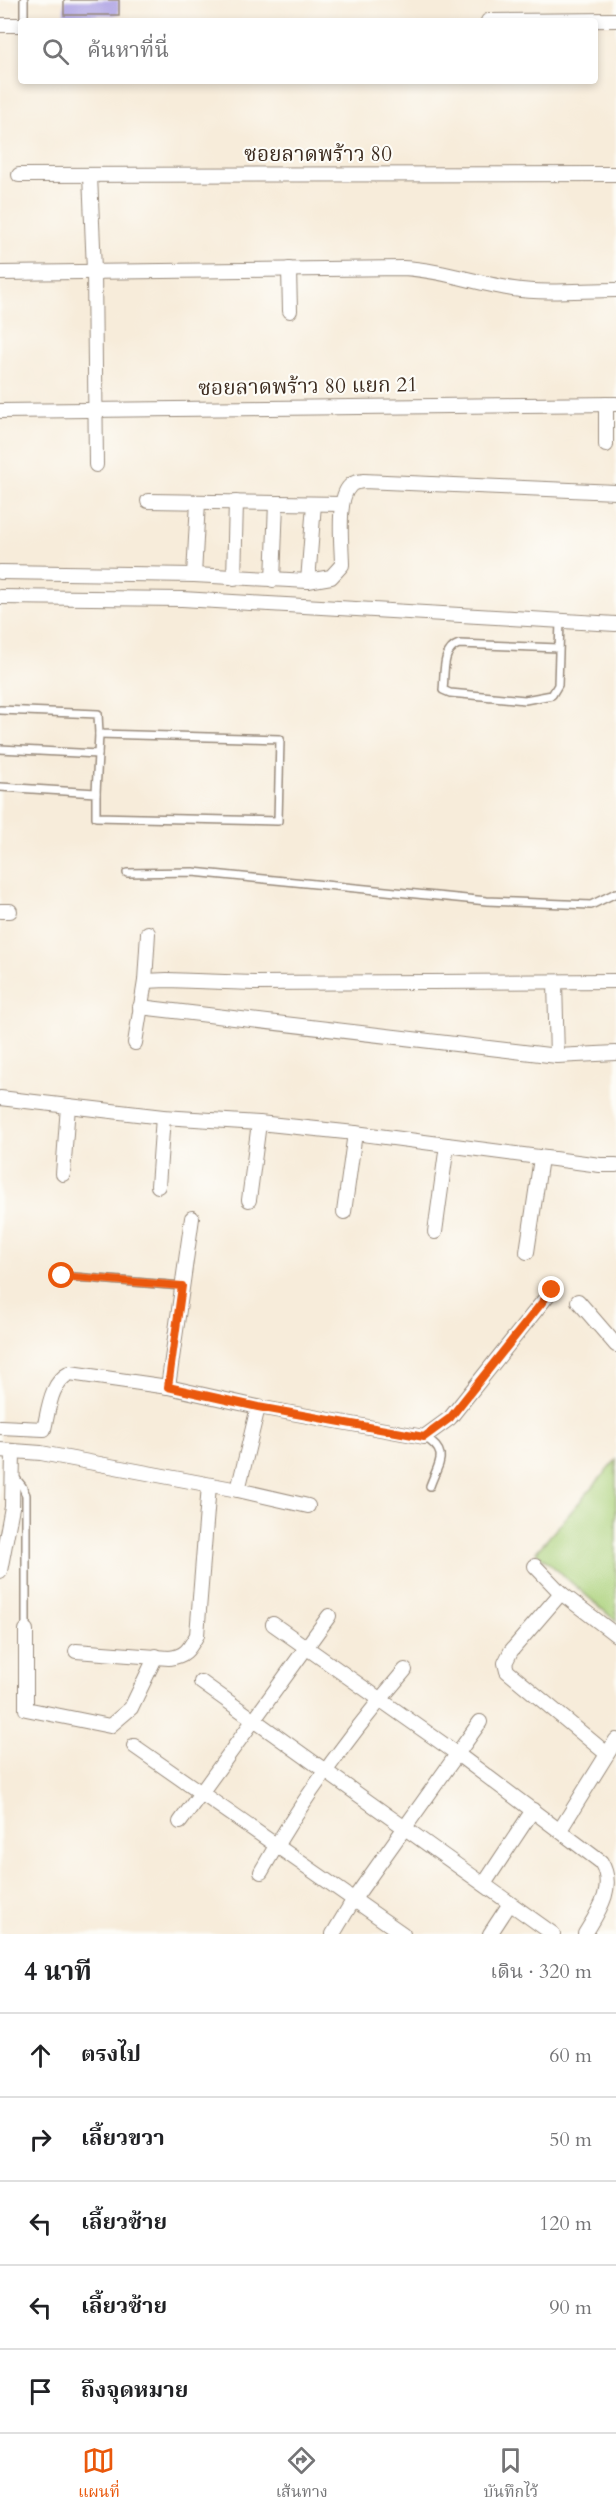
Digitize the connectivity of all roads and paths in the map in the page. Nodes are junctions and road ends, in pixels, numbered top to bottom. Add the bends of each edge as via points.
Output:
1 (24, 0) edge
2 (24, 18) edge
3 (598, 20) edge
4 (616, 20) edge
5 (0, 25) edge
6 (18, 25) edge
7 (616, 174) edge
8 (19, 175) dead end
9 (90, 175) junction
10 (289, 268) junction
11 (94, 270) junction
12 (0, 273) edge
13 (616, 290) edge
14 (290, 311) dead end
15 (611, 404) edge
16 (96, 410) junction
17 (0, 411) edge
18 (606, 445) dead end
19 (96, 465) dead end
20 (616, 492) edge
21 (148, 501) dead end
22 (198, 502) junction
23 (236, 502) junction
24 (276, 503) junction
25 (314, 504) junction
26 (342, 504) junction
27 (0, 572) edge
28 (194, 575) junction
29 (234, 578) junction
30 (273, 580) junction
31 (308, 581) junction
32 (0, 597) edge
33 (560, 621) junction
34 (616, 624) edge
35 (559, 648) junction
36 (0, 710) edge
37 (99, 734) junction
38 (0, 749) edge
39 (98, 754) junction
40 (0, 787) edge
41 (96, 793) junction
42 (127, 873) dead end
43 (616, 893) edge
44 (148, 933) dead end
45 (145, 981) junction
46 (616, 981) edge
47 (555, 983) junction
48 (140, 1007) junction
49 (135, 1043) dead end
50 (616, 1053) edge
51 (557, 1056) junction
52 (0, 1098) edge
53 (68, 1106) junction
54 (163, 1117) junction
55 (259, 1123) junction
56 (355, 1133) junction
57 (447, 1145) junction
58 (541, 1158) junction
59 (616, 1164) edge
60 (63, 1174) dead end
61 (158, 1186) dead end
62 (249, 1200) dead end
63 (344, 1212) dead end
64 (192, 1218) dead end
65 (435, 1232) dead end
66 (527, 1251) dead end
67 (62, 1276) dead end
68 (182, 1286) junction
69 (552, 1290) dead end
70 (578, 1301) dead end
71 (616, 1345) edge
72 (168, 1387) junction
73 (258, 1407) junction
74 (0, 1427) edge
75 (44, 1429) junction
76 (424, 1437) junction
77 (6, 1451) edge
78 (41, 1453) junction
79 (14, 1476) junction
80 (208, 1485) junction
81 (430, 1486) dead end
82 (238, 1490) junction
83 (308, 1506) dead end
84 (535, 1566) dead end
85 (0, 1571) edge
86 (561, 1593) junction
87 (328, 1616) dead end
88 (273, 1624) dead end
89 (26, 1630) joint
90 (616, 1635) edge
91 (306, 1647) junction
92 (76, 1651) dead end
93 (156, 1656) junction
94 (405, 1670) dead end
95 (201, 1682) dead end
96 (380, 1699) junction
97 (254, 1721) junction
98 (480, 1722) dead end
99 (616, 1740) edge
100 (134, 1746) dead end
101 (456, 1753) junction
102 (607, 1754) junction
103 (326, 1772) junction
104 (201, 1792) junction
105 (533, 1810) junction
106 (180, 1822) dead end
107 (404, 1827) junction
108 (560, 1830) junction
109 (275, 1845) junction
110 (261, 1872) dead end
111 (484, 1884) junction
112 (354, 1899) junction
113 (509, 1905) junction
114 (333, 1934) edge
115 (403, 1934) edge
116 (490, 1934) edge
117 (553, 1934) edge
118 (585, 1934) edge

1 - 2 lane
3 - 4 street
5 - 6 street
7 - 9 street, ซอยลาดพร้าว 80
8 - 9 street, ซอยลาดพร้าว 80
9 - 11 street
10 - 11 street
10 - 13 street via 429,269 512,289
10 - 14 street
11 - 12 street
11 - 16 street
15 - 16 street, ซอยลาดพร้าว 80 แยก 21
15 - 18 street
16 - 17 street, ซอยลาดพร้าว 80 แยก 21
16 - 19 street
20 - 26 street via 363,481 352,483
21 - 22 street
22 - 23 street
22 - 28 street
23 - 24 street
23 - 29 street
24 - 25 street
24 - 30 street
25 - 26 street
25 - 31 street
26 - 31 street via 342,565 331,577
27 - 28 street
28 - 29 street
29 - 30 street
30 - 31 street
32 - 33 street via 182,599
33 - 34 street
33 - 35 lane
35 - 35 lane via 556,692 548,698 518,700 443,690 451,646
36 - 37 lane via 98,714
37 - 39 lane
37 - 41 lane via 280,739 278,821 96,817
38 - 39 lane
39 - 41 lane
40 - 41 lane
42 - 43 lane via 193,872 487,902 591,905
44 - 45 street
45 - 47 street
45 - 48 street
46 - 47 street
47 - 51 street
48 - 49 street
48 - 51 street
50 - 51 street
52 - 53 street
53 - 54 street
53 - 60 street
54 - 55 street
54 - 61 street
55 - 56 street
55 - 62 street
56 - 57 street
56 - 63 street
57 - 58 street
57 - 65 street
58 - 59 street
58 - 66 street
64 - 68 street
67 - 68 lane
68 - 72 street
69 - 76 street via 450,1418
70 - 71 street
72 - 73 street
72 - 75 street via 70,1373 54,1387
73 - 76 street
73 - 82 street
74 - 75 street
75 - 78 street
76 - 81 lane via 436,1444 440,1453 441,1463
77 - 78 street
77 - 79 street
78 - 80 street
79 - 85 street
79 - 89 lane via 26,1496
80 - 82 street
80 - 93 street via 197,1635 182,1656
82 - 83 street
84 - 86 street
86 - 90 street
86 - 102 street via 512,1651 505,1663 507,1671
87 - 91 street
88 - 91 street
89 - 93 street via 26,1709 110,1726 131,1708
91 - 96 street
91 - 97 street
92 - 93 street
94 - 96 street
95 - 97 street
96 - 101 street
96 - 103 street
97 - 103 street
97 - 104 street
98 - 101 street
99 - 102 street
100 - 104 street
101 - 105 street
101 - 107 street
102 - 108 street
103 - 107 street
103 - 109 street
104 - 106 street
104 - 109 street
105 - 108 street
105 - 111 street
107 - 111 street
107 - 112 street
108 - 118 street via 609,1873 604,1902
109 - 110 street
109 - 112 street
111 - 113 street
112 - 114 street
112 - 115 street
113 - 116 street
113 - 117 street

